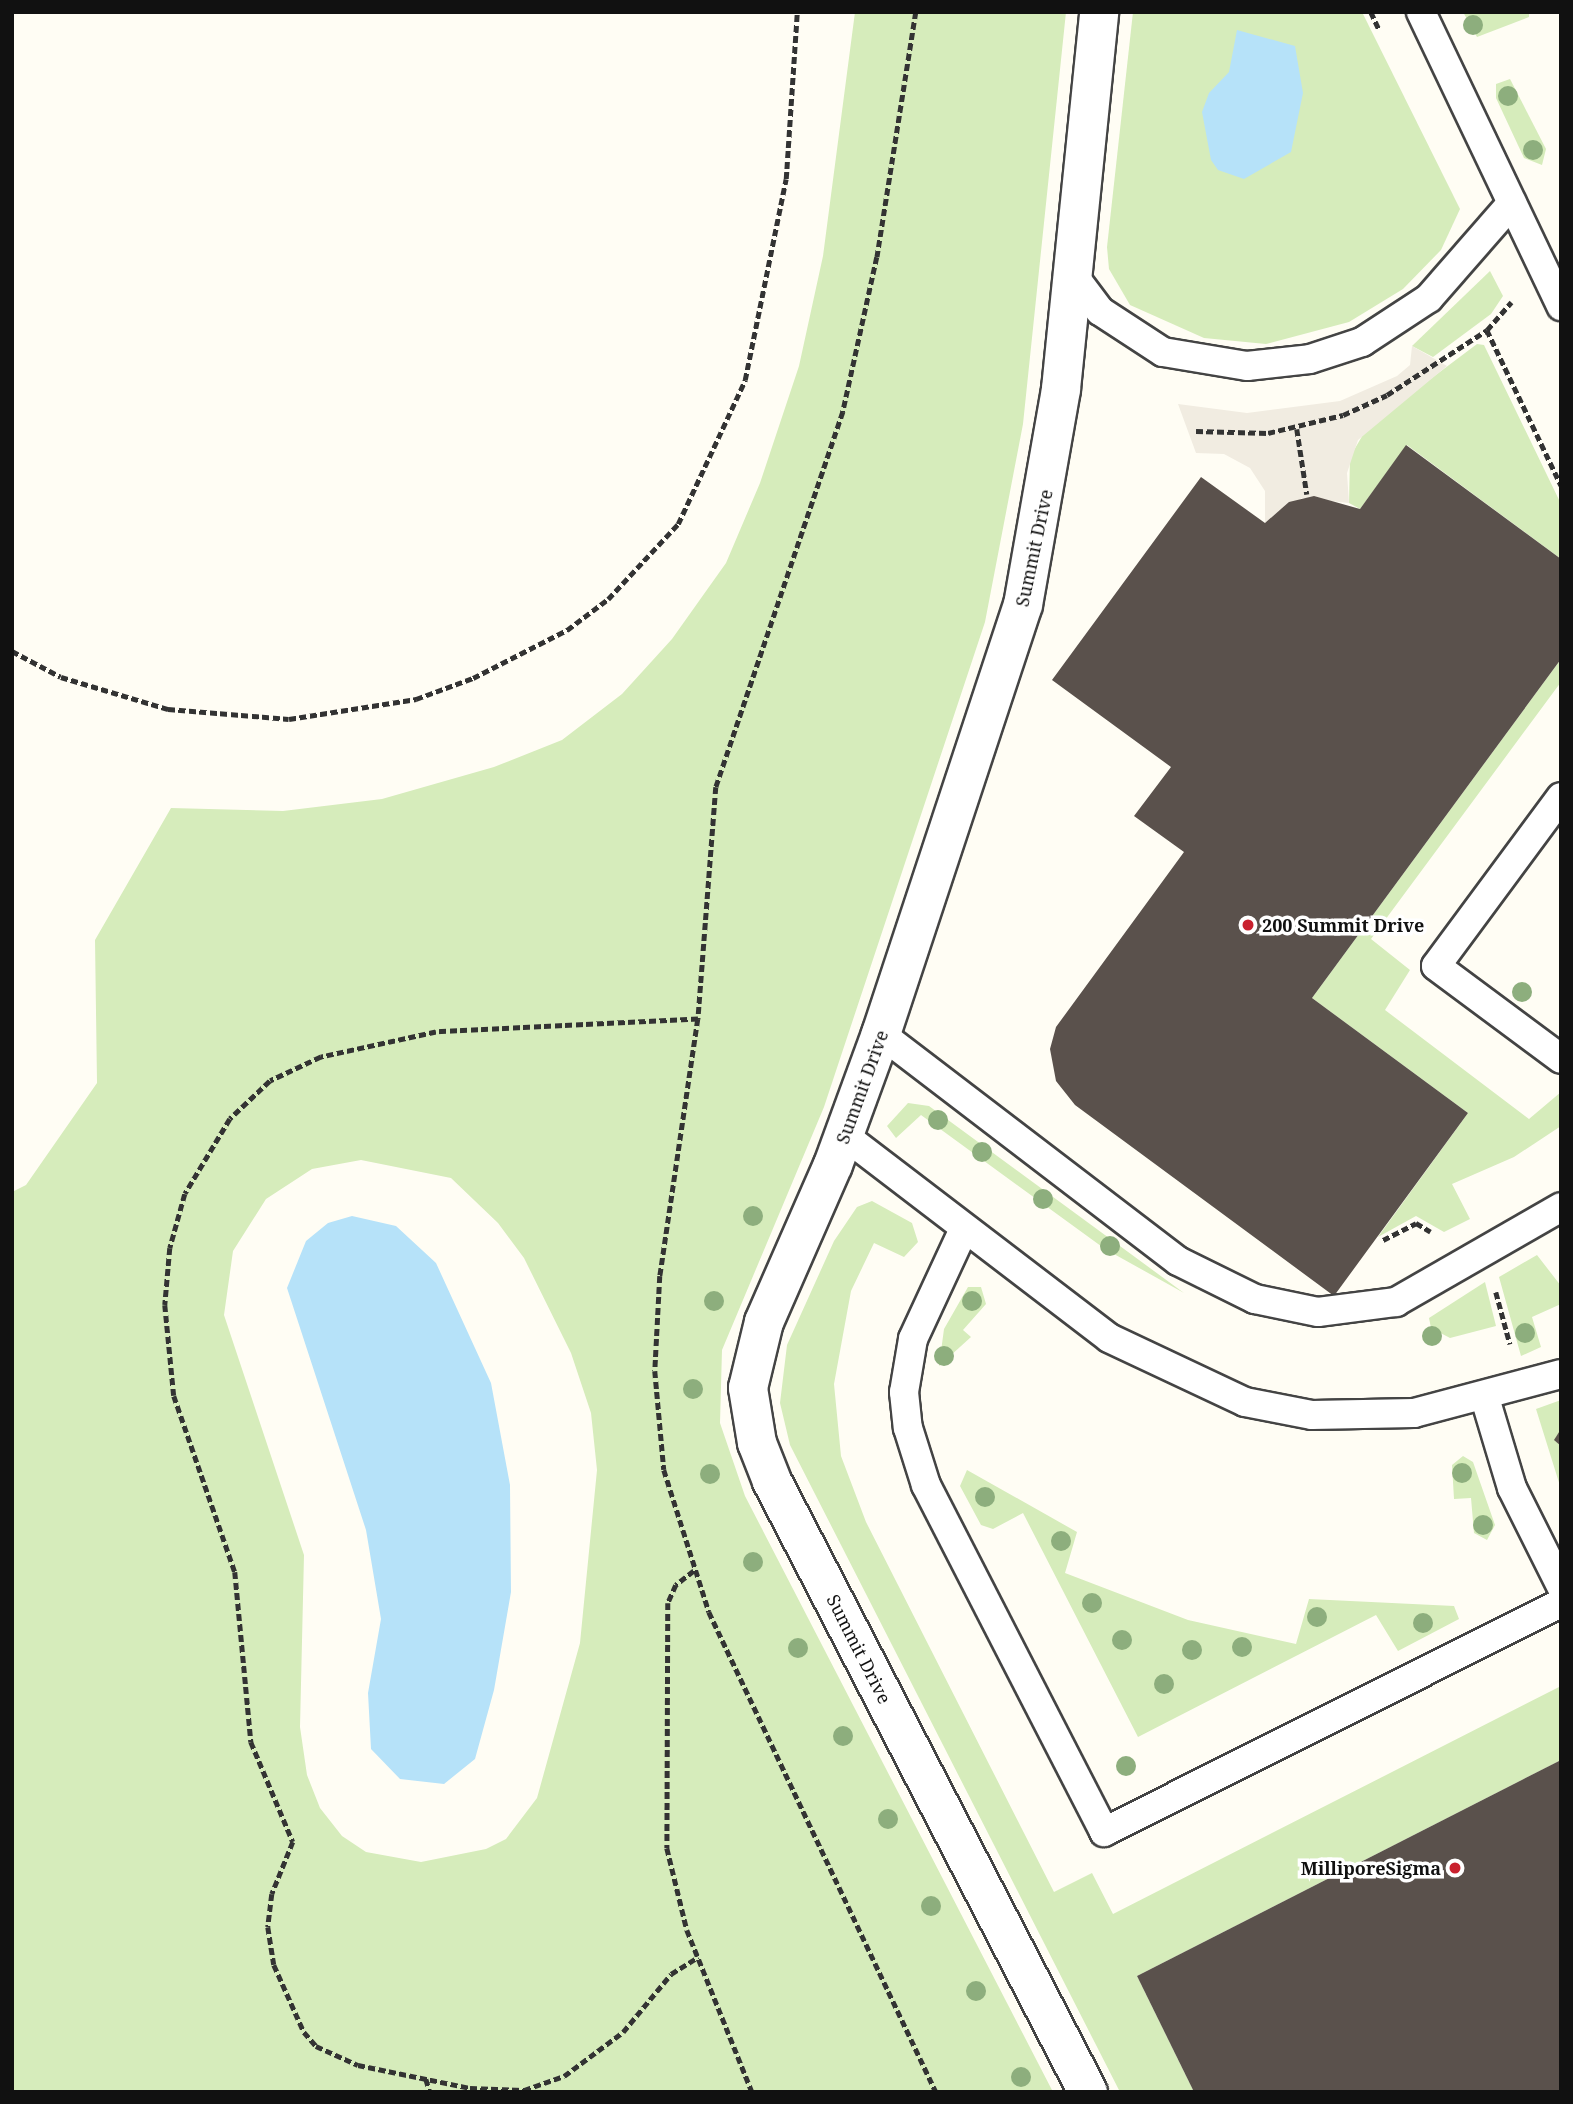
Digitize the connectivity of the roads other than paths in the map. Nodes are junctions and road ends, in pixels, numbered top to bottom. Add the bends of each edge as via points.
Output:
1 (1099, 12) edge
2 (1421, 12) edge
3 (1512, 204) junction
4 (1073, 275) junction
5 (1561, 306) edge
6 (1561, 797) edge
7 (881, 1034) junction
8 (1561, 1059) edge
9 (845, 1136) junction
10 (1561, 1207) edge
11 (964, 1229) junction
12 (1561, 1374) edge
13 (1485, 1398) junction
14 (1561, 1586) edge
15 (1561, 1603) edge
16 (1088, 2092) edge

1 - 4 street, Summit Drive
2 - 3 lane
3 - 4 lane via 1429,298 1362,342 1310,359 1247,366 1163,352 1100,311
3 - 5 lane
4 - 7 street, Summit Drive via 1054,443 1023,605
6 - 8 lane via 1436,966
7 - 9 street, Summit Drive
7 - 10 lane via 1178,1261 1255,1299 1318,1312 1396,1302
9 - 11 lane
9 - 16 street, Summit Drive via 753,1356 748,1388 757,1443
11 - 13 lane via 1109,1338 1245,1402 1359,1417
11 - 15 lane via 913,1339 904,1392 908,1428 926,1485 1104,1832
12 - 13 lane
13 - 14 lane via 1512,1488

